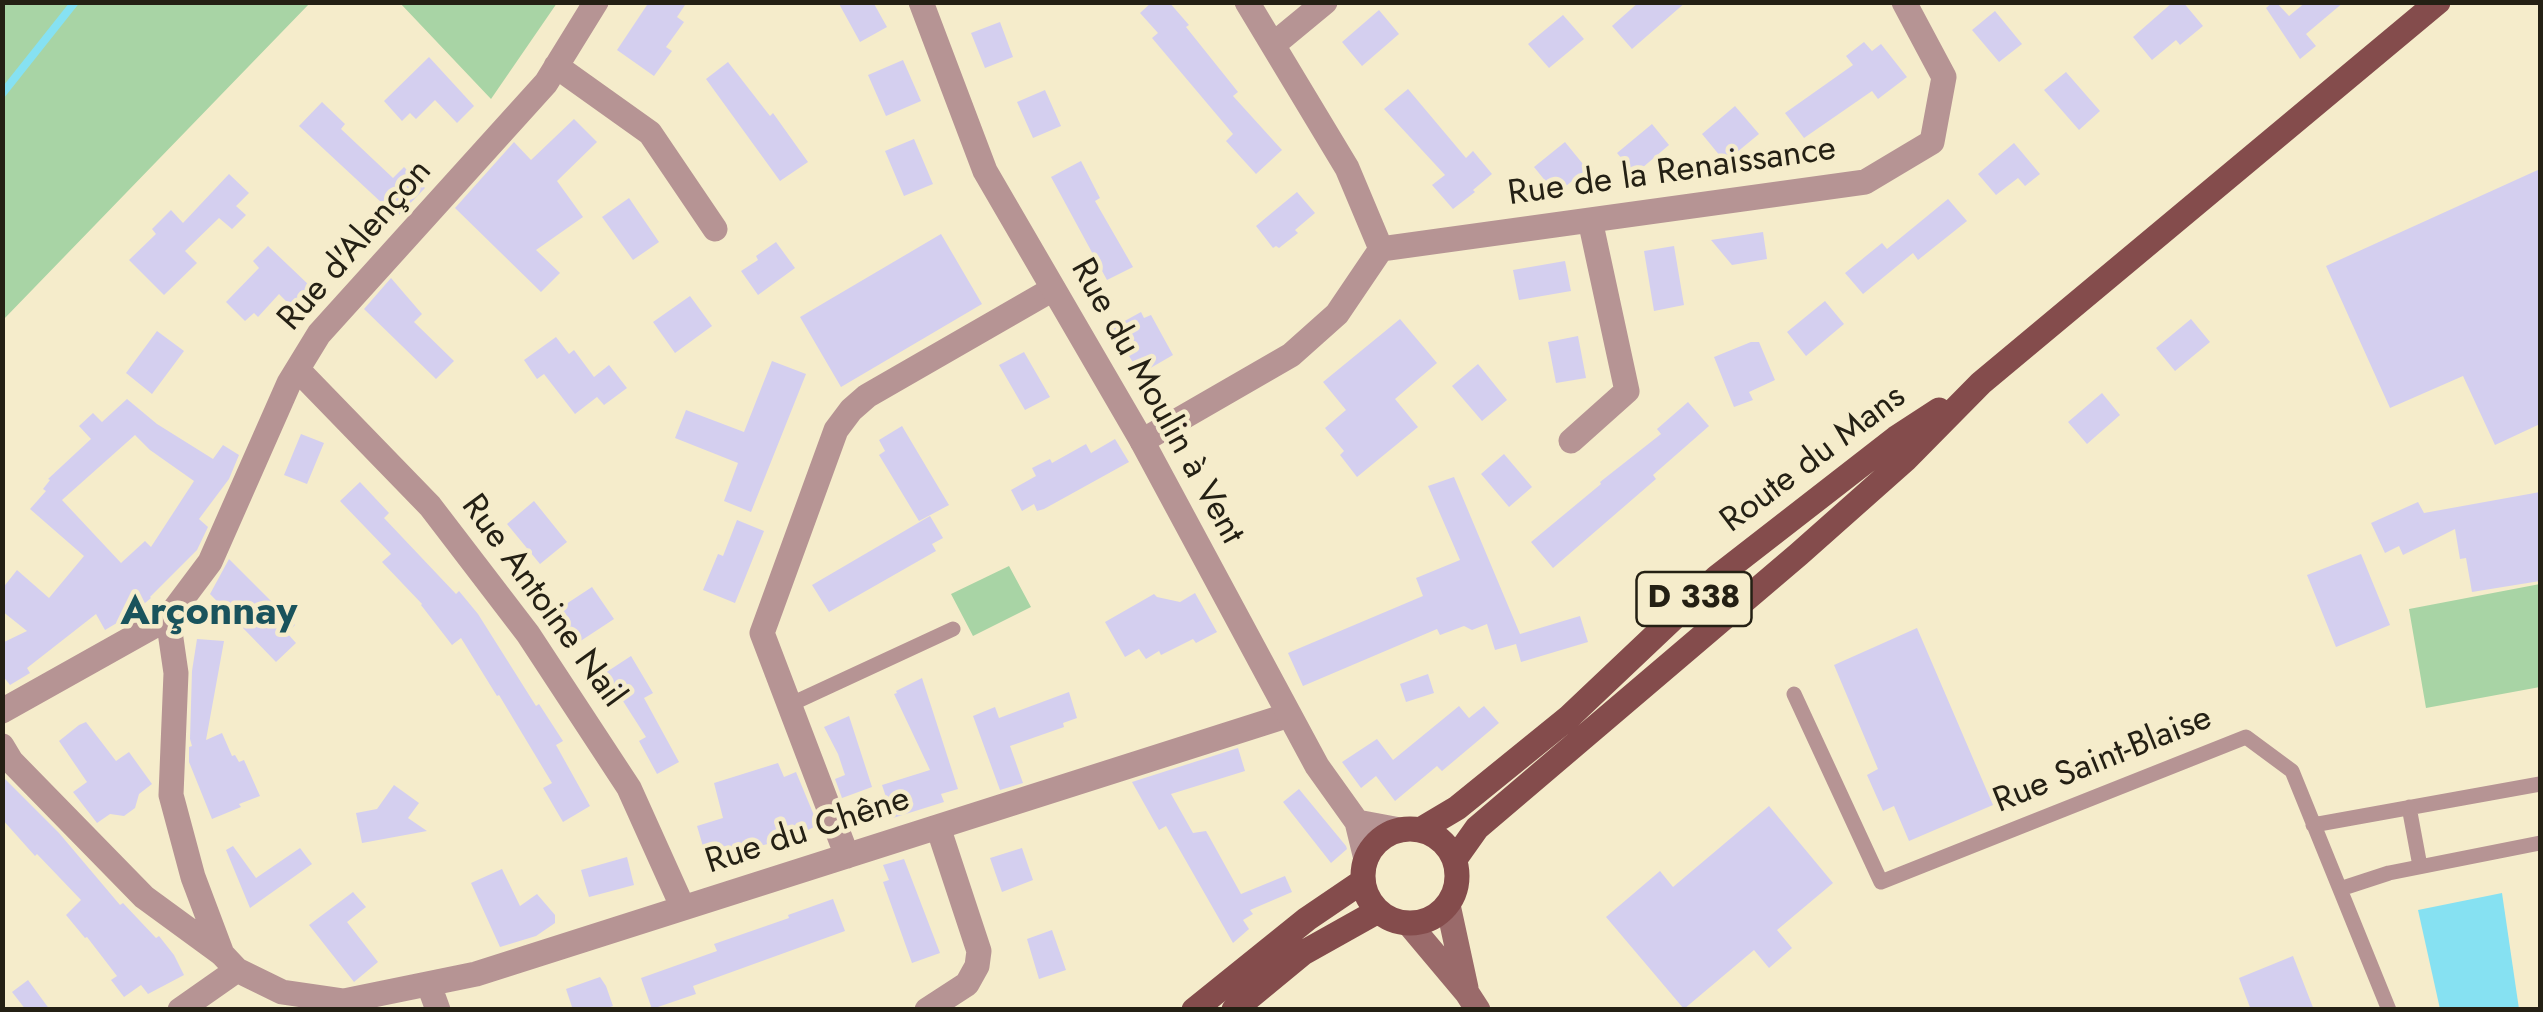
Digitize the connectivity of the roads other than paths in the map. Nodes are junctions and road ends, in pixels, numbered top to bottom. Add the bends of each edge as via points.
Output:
1 (596, 2) edge
2 (921, 2) edge
3 (1247, 2) edge
4 (1324, 2) edge
5 (1904, 2) edge
6 (2438, 2) edge
7 (1273, 45) junction
8 (556, 66) junction
9 (1590, 220) junction
10 (715, 229) dead end
11 (1381, 249) junction
12 (1053, 289) junction
13 (298, 370) junction
14 (1981, 383) junction
15 (1142, 441) junction
16 (1571, 441) dead end
17 (168, 618) junction
18 (954, 629) dead end
19 (1794, 694) dead end
20 (789, 705) junction
21 (2, 712) edge
22 (1289, 715) junction
23 (2, 746) edge
24 (2540, 784) edge
25 (2409, 807) junction
26 (1357, 822) junction
27 (2314, 825) junction
28 (938, 827) junction
29 (1410, 830) junction
30 (2540, 843) edge
31 (847, 856) junction
32 (1455, 860) junction
33 (2420, 866) junction
34 (1365, 869) junction
35 (2340, 889) junction
36 (1448, 906) junction
37 (683, 908) junction
38 (1378, 911) junction
39 (1409, 924) junction
40 (230, 962) junction
41 (429, 984) junction
42 (1473, 1001) edge
43 (206, 1002) edge
44 (180, 1010) edge
45 (438, 1010) edge
46 (928, 1010) edge
47 (1194, 1010) edge
48 (1234, 1010) edge
49 (2389, 1010) edge

1 - 8 street, Rue d'Alençon
2 - 12 street, Rue du Moulin à Vent via 985,172
3 - 7 street
4 - 7 street
5 - 9 street, Rue de la Renaissance via 1944,77 1932,142 1865,182
6 - 14 main road, Route du Mans / D 338
7 - 11 street via 1348,168
8 - 10 street via 650,132
8 - 13 street, Rue d'Alençon via 319,334
9 - 11 street, Rue de la Renaissance
9 - 16 street via 1627,391
11 - 15 street via 1337,314 1291,355
12 - 15 street, Rue du Moulin à Vent
12 - 20 street via 866,396 836,430 762,632
13 - 17 street, Rue d'Alençon via 210,562
13 - 37 street, Rue Antoine Nail via 430,506 528,634 629,788
14 - 29 main road, Route du Mans / D 338 via 1896,438 1717,577 1568,718 1458,808
14 - 32 main road, Route du Mans / D 338 via 1892,472 1477,828
15 - 22 street, Rue du Moulin à Vent
17 - 21 street
17 - 40 street via 176,673 171,795 193,877
18 - 20 lane
19 - 27 lane, Rue Saint-Blaise via 1881,882 2246,736 2292,771
20 - 31 street
22 - 26 street, Rue du Moulin à Vent
22 - 28 street, Rue du Chêne
23 - 40 street, Rue du Chêne via 144,897
24 - 25 lane
25 - 27 lane
25 - 33 lane
26 - 29 street
26 - 34 street, Rue du Moulin à Vent
27 - 35 lane, Rue Saint-Blaise
28 - 31 street, Rue du Chêne
28 - 46 street via 979,951 967,984
29 - 32 main road via 1434,835
29 - 34 main road via 1386,835
30 - 33 lane
31 - 37 street, Rue du Chêne
32 - 36 main road via 1456,891
33 - 35 lane
34 - 38 main road via 1368,897
34 - 47 main road
35 - 49 lane, Rue Saint-Blaise
36 - 39 main road
36 - 42 main road
37 - 41 street, Rue du Chêne
38 - 39 main road
38 - 48 main road via 1303,953
39 - 42 main road
40 - 41 street, Rue du Chêne via 282,992 344,1001
40 - 43 street
41 - 45 street
43 - 44 street

